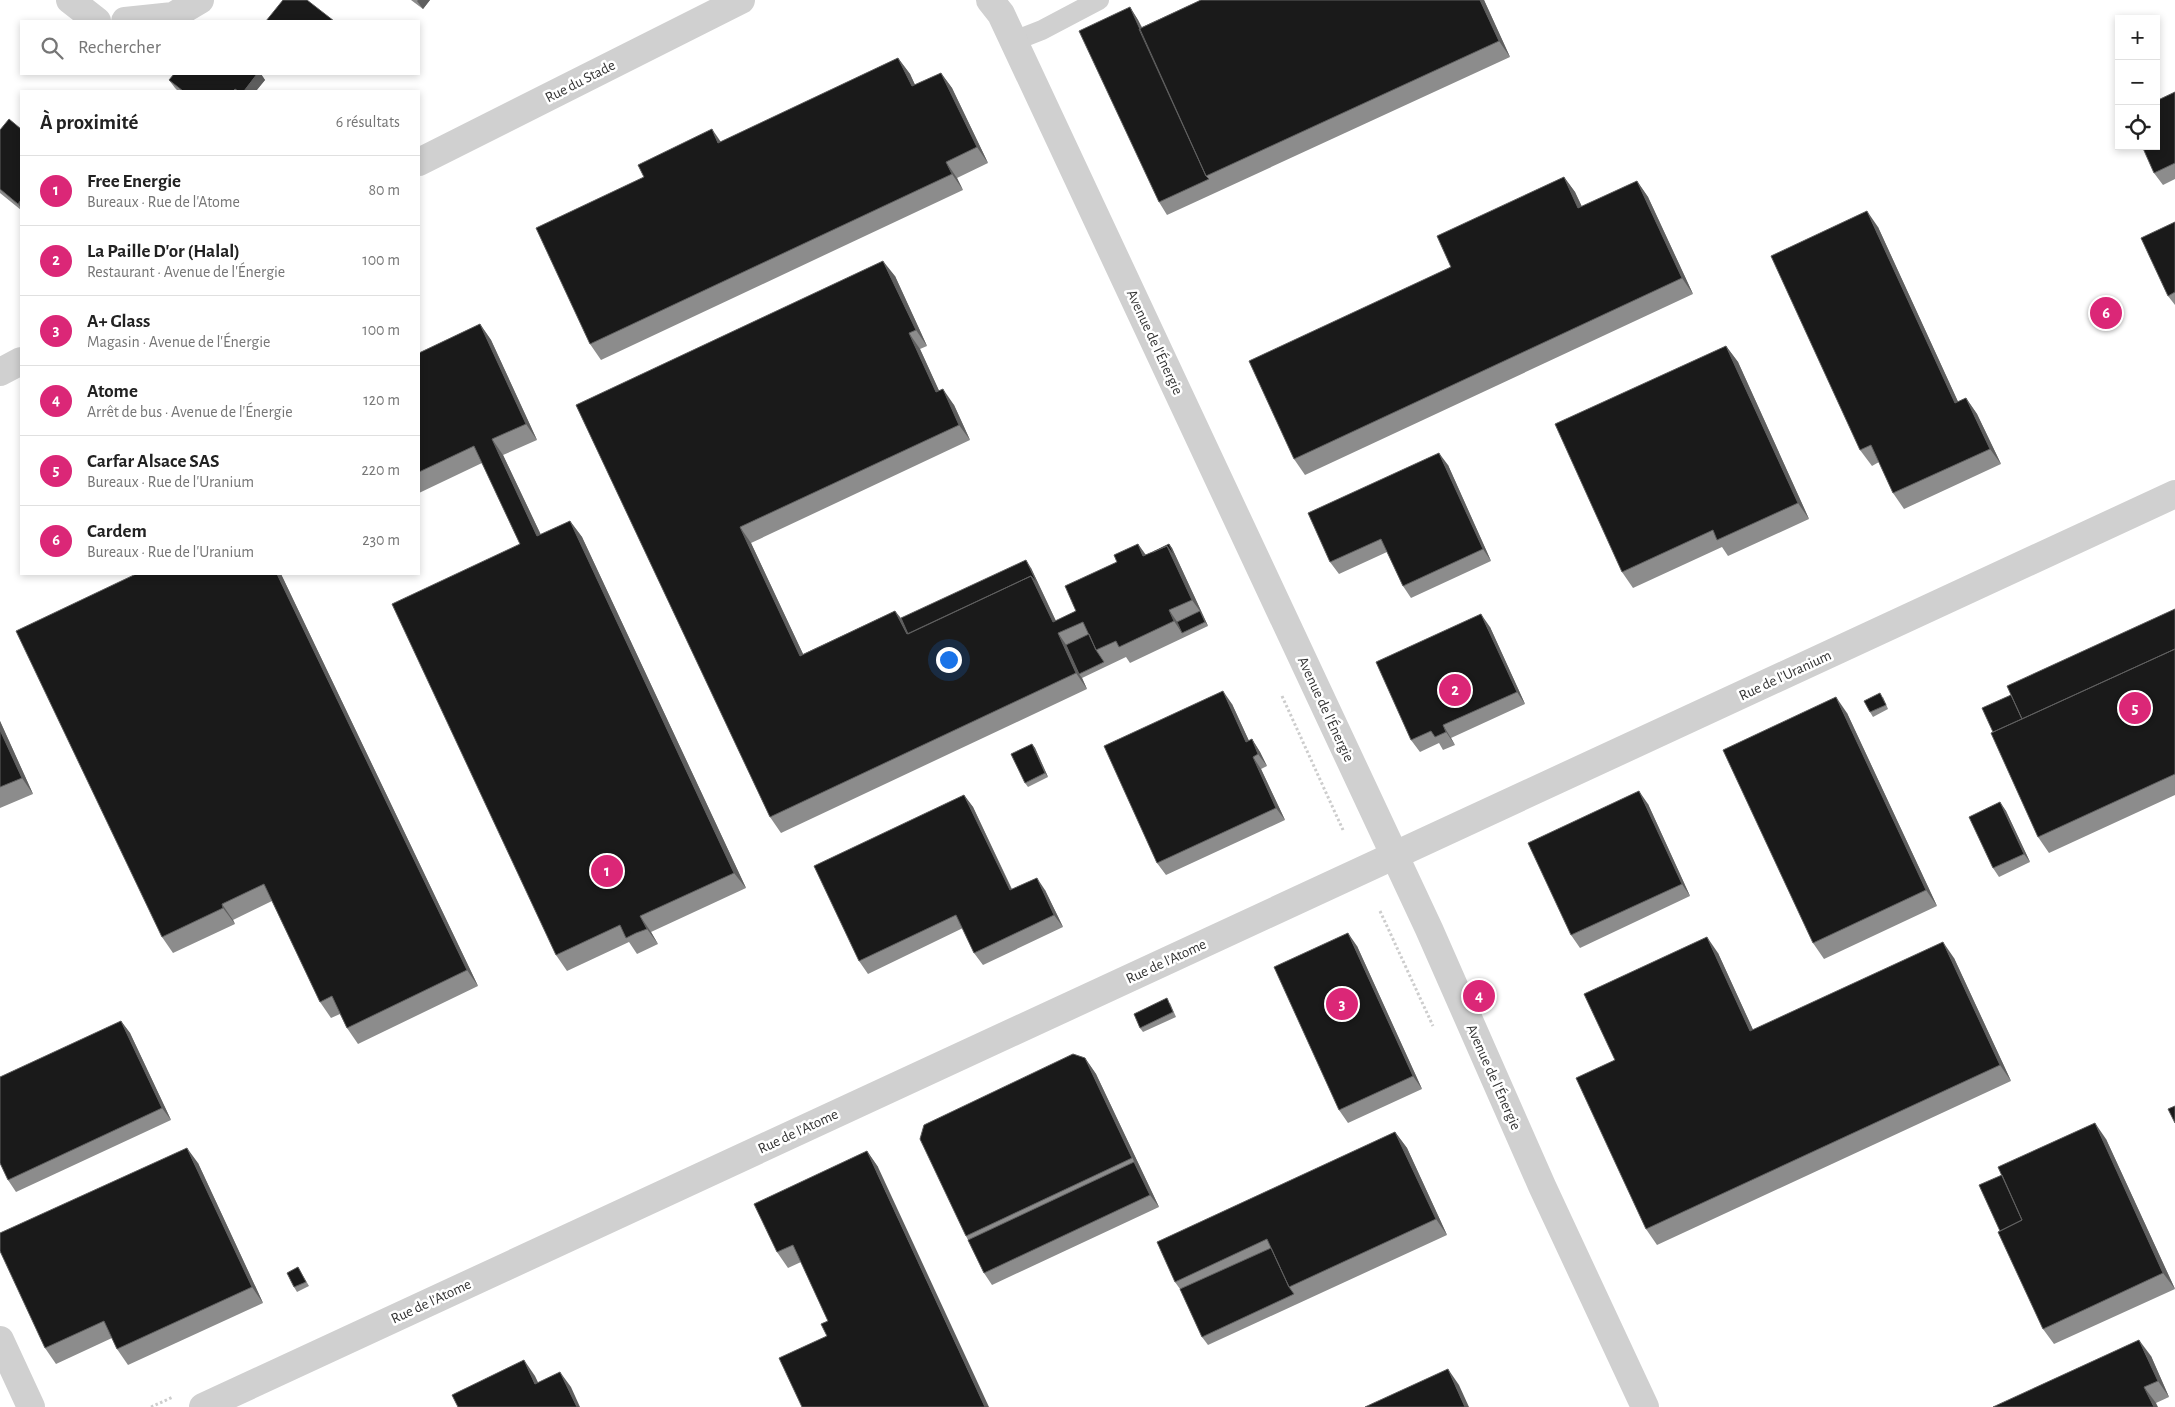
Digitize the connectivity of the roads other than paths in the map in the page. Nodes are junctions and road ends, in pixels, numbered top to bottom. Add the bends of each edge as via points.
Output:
1 (70, 0) edge
2 (200, 0) edge
3 (741, 0) edge
4 (1099, 0) edge
5 (997, 4) edge
6 (96, 20) edge
7 (135, 20) edge
8 (1014, 41) junction
9 (420, 161) edge
10 (20, 362) edge
11 (0, 372) edge
12 (2175, 494) edge
13 (1394, 856) junction
14 (0, 1340) edge
15 (31, 1407) edge
16 (202, 1407) edge
17 (1645, 1407) edge

1 - 6 street
2 - 7 street via 173,16
3 - 9 street, Rue du Stade
4 - 8 lane
5 - 8 street, Avenue de l'Énergie
8 - 13 street, Avenue de l'Énergie
10 - 11 street
12 - 13 street, Rue de l'Uranium
13 - 16 street, Rue de l'Atome
13 - 17 street, Avenue de l'Énergie
14 - 15 street

